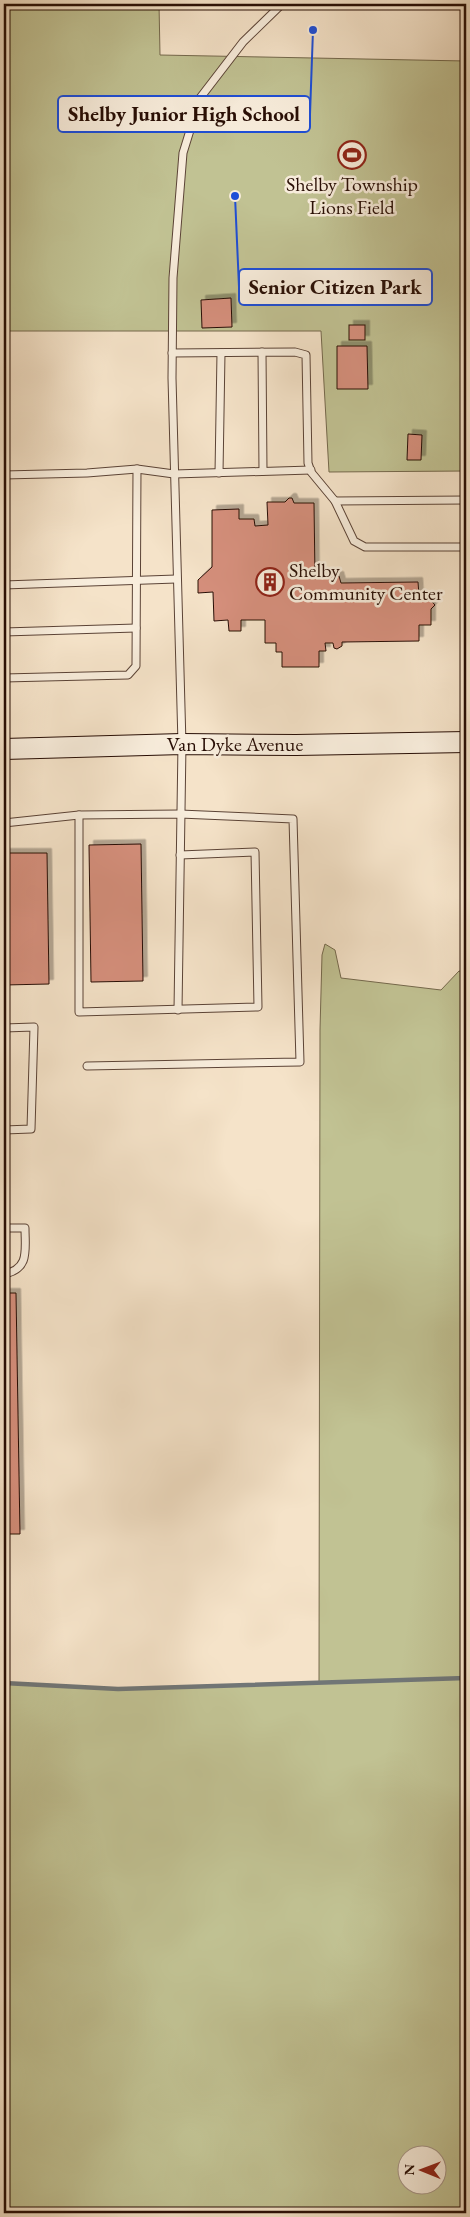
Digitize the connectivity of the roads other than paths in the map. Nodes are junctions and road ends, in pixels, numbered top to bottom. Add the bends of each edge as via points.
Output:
1 (282, 4) edge
2 (262, 352) junction
3 (221, 353) junction
4 (172, 354) junction
5 (137, 469) junction
6 (311, 470) junction
7 (263, 471) junction
8 (220, 473) junction
9 (174, 474) junction
10 (4, 475) edge
11 (466, 500) edge
12 (335, 501) junction
13 (466, 547) edge
14 (176, 579) junction
15 (135, 580) junction
16 (4, 585) edge
17 (136, 628) junction
18 (4, 632) edge
19 (4, 678) edge
20 (466, 742) edge
21 (182, 744) junction
22 (4, 749) edge
23 (180, 814) junction
24 (79, 815) junction
25 (4, 822) edge
26 (180, 855) junction
27 (178, 1010) junction
28 (4, 1028) edge
29 (87, 1066) dead end
30 (4, 1130) edge
31 (4, 1228) edge
32 (4, 1274) edge

1 - 4 lane via 243,42 200,98 183,153 173,278
2 - 3 lane
2 - 6 lane via 306,355 308,463
2 - 7 lane
3 - 4 lane
3 - 8 lane
4 - 9 lane
5 - 9 lane
5 - 10 lane
5 - 15 lane
6 - 7 lane
6 - 12 lane
7 - 8 lane
8 - 9 lane
9 - 14 lane
11 - 12 lane
12 - 13 lane via 354,541 365,547
14 - 15 lane
14 - 21 lane
15 - 16 lane
15 - 17 lane
17 - 18 lane
17 - 19 lane via 136,666 128,675
20 - 21 main road, Van Dyke Avenue
21 - 22 main road, Van Dyke Avenue
21 - 23 lane
23 - 24 lane
23 - 26 lane
23 - 29 lane via 293,818 300,1062
24 - 25 lane
24 - 27 lane via 79,1012
26 - 27 lane
26 - 27 lane via 255,852 258,1007
28 - 30 lane via 34,1026 31,1130
31 - 32 lane via 25,1228 26,1246 22,1265 17,1271

